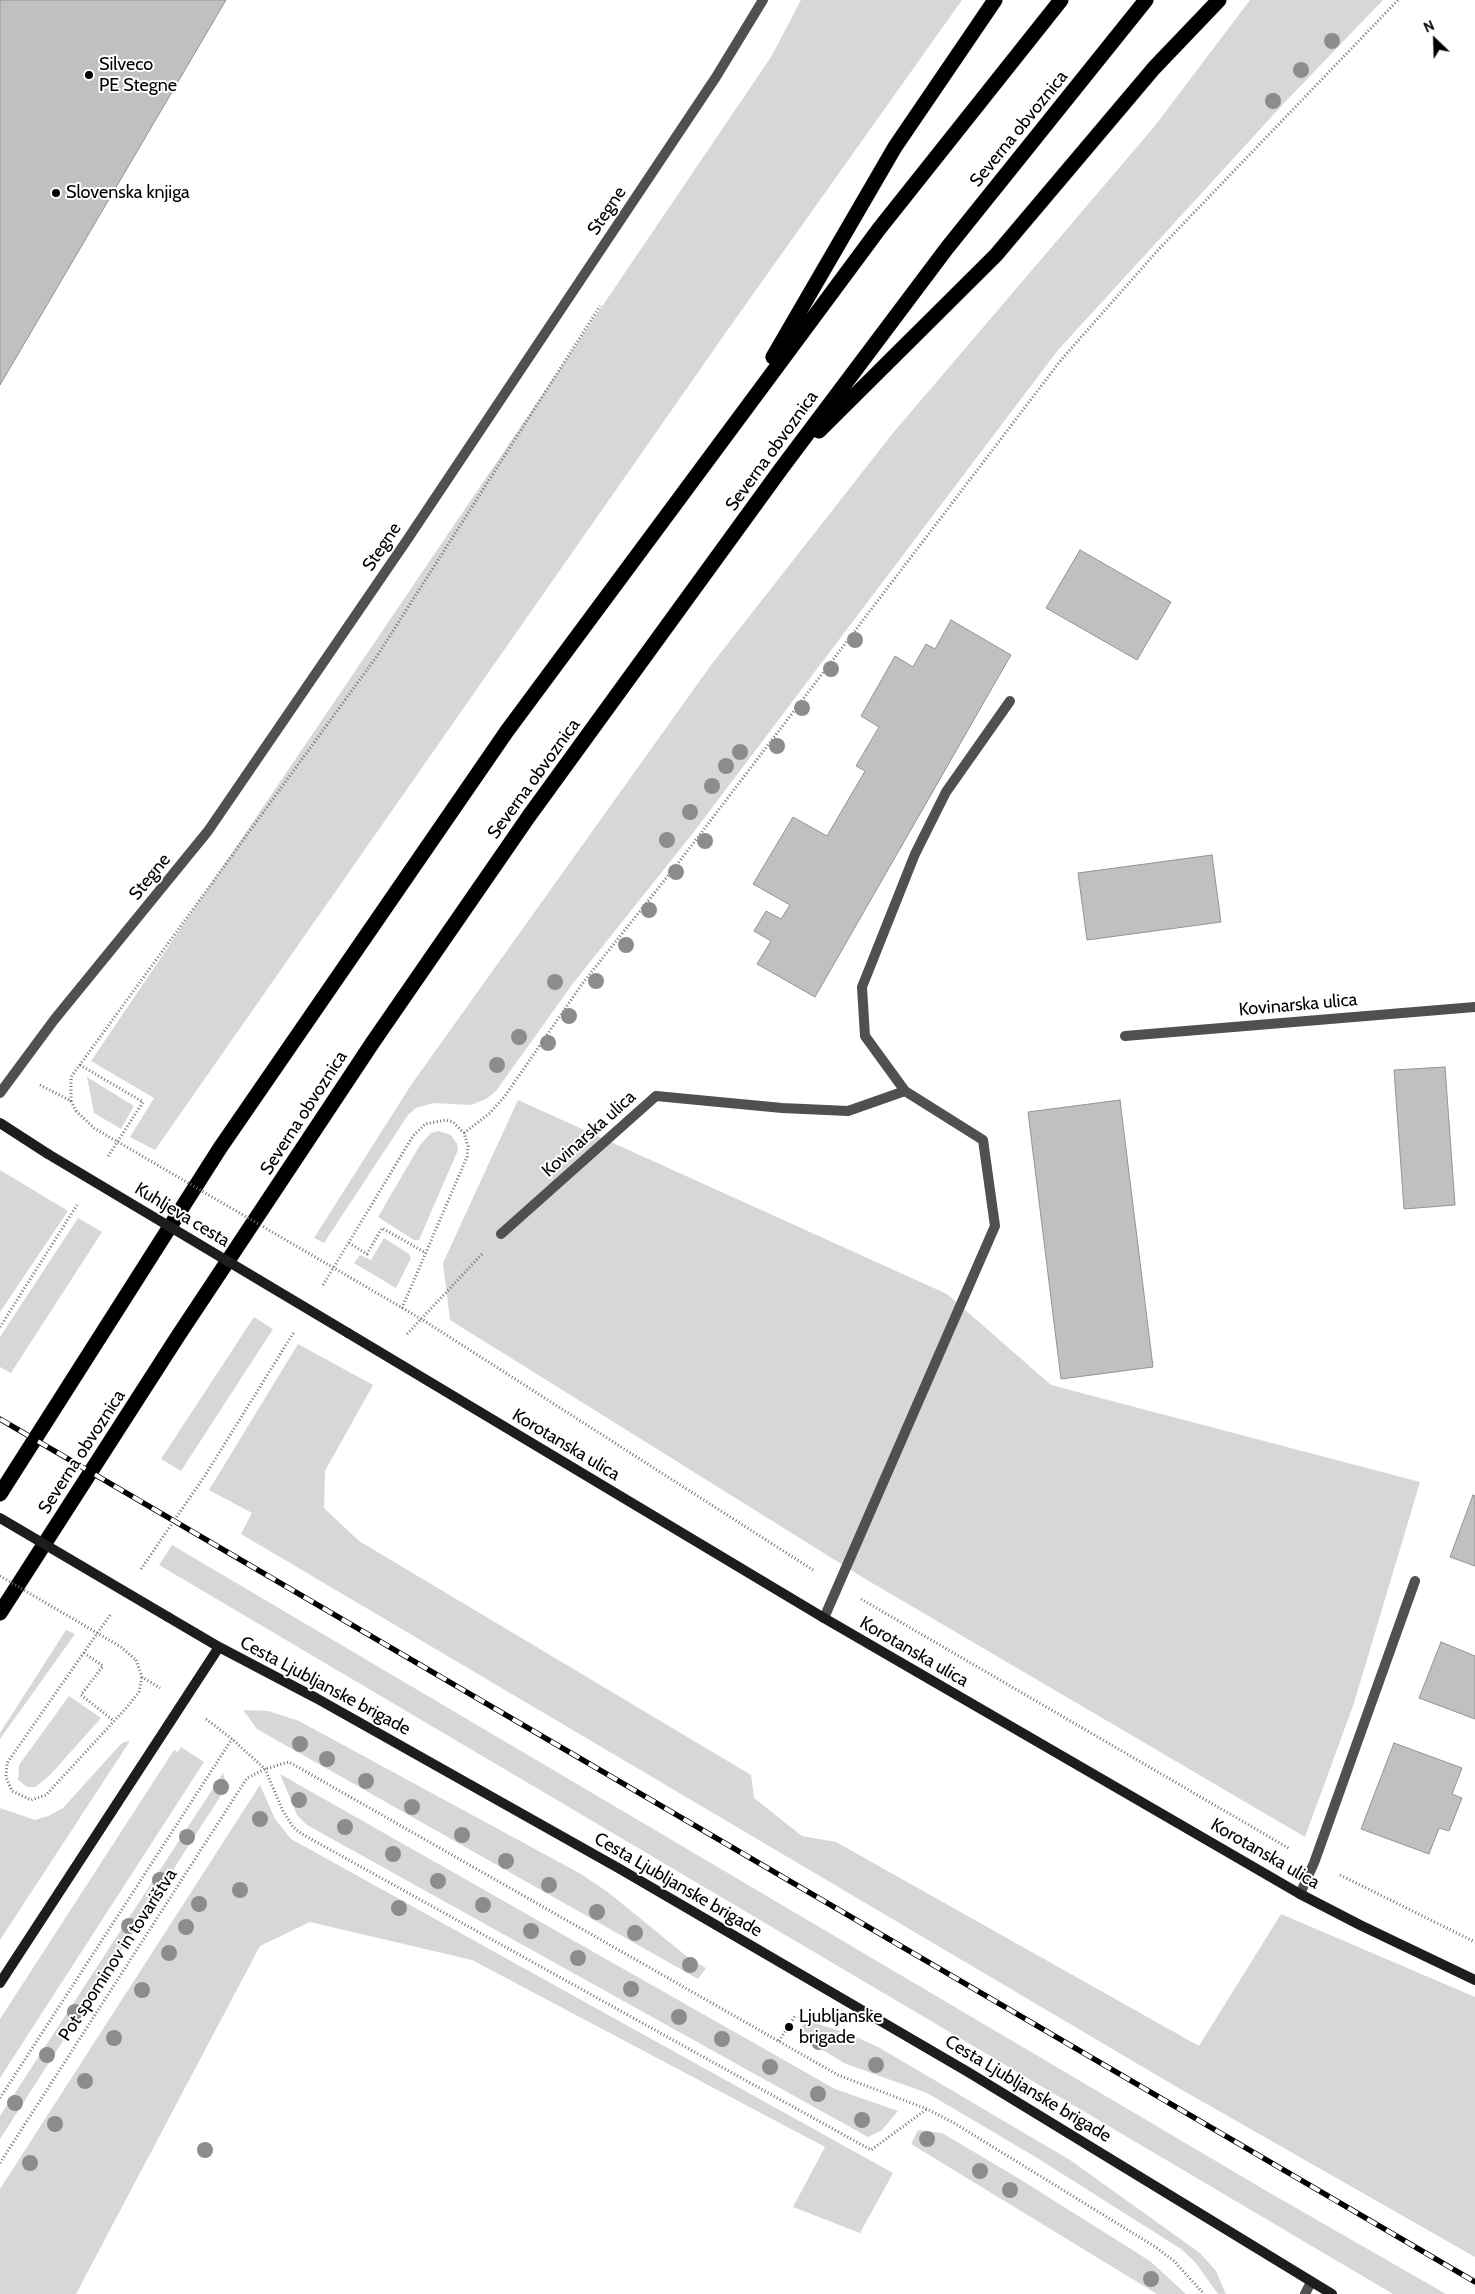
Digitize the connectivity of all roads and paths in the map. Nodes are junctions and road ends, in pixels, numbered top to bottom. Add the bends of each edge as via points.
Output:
1 (763, 0) edge
2 (995, 0) edge
3 (1061, 0) edge
4 (1146, 0) edge
5 (1219, 0) edge
6 (1398, 0) edge
7 (739, 416) junction
8 (781, 469) junction
9 (1010, 701) dead end
10 (1475, 1007) edge
11 (1125, 1036) dead end
12 (80, 1065) dead end
13 (905, 1091) junction
14 (0, 1093) edge
15 (76, 1111) dead end
16 (0, 1123) edge
17 (464, 1133) junction
18 (106, 1160) dead end
19 (80, 1201) dead end
20 (501, 1234) joint
21 (349, 1243) junction
22 (426, 1253) junction
23 (318, 1293) dead end
24 (402, 1308) junction
25 (423, 1320) junction
26 (298, 1326) dead end
27 (0, 1327) edge
28 (348, 1333) joint
29 (385, 1356) junction
30 (0, 1494) edge
31 (0, 1518) edge
32 (139, 1572) dead end
33 (0, 1576) edge
34 (1415, 1581) dead end
35 (838, 1586) junction
36 (112, 1612) dead end
37 (0, 1613) edge
38 (824, 1618) junction
39 (219, 1647) junction
40 (84, 1653) junction
41 (114, 1721) junction
42 (265, 1769) junction
43 (1314, 1863) junction
44 (1300, 1894) junction
45 (1475, 1942) edge
46 (1475, 1980) edge
47 (0, 1983) edge
48 (795, 2016) dead end
49 (779, 2041) junction
50 (0, 2098) edge
51 (927, 2109) junction
52 (0, 2163) edge
53 (1312, 2282) junction
54 (1204, 2294) edge
55 (1305, 2294) edge
56 (1332, 2294) edge

1 - 14 street, Stegne via 716,77 407,540 208,831 54,1020
2 - 7 highway via 895,147
3 - 7 highway via 879,229
4 - 8 highway, Severna obvoznica via 947,248
5 - 8 highway via 1154,68 996,255
6 - 17 path via 1159,249 1061,360 691,847 582,984 505,1096 490,1113
7 - 30 highway via 508,731 220,1148
8 - 37 highway, Severna obvoznica via 529,816 373,1042
9 - 13 street via 946,792 915,854 862,987 865,1036
10 - 11 street, Kovinarska ulica
12 - 18 path via 143,1102
13 - 20 street, Kovinarska ulica via 848,1111 656,1096
13 - 35 street via 983,1140 995,1226
15 - 24 path, Korotanska ulica, bridge via 94,1128
16 - 28 street, Kuhljeva cesta, bridge
17 - 21 path via 446,1120 431,1121 419,1128
17 - 22 path via 467,1157
19 - 27 path
20 - 25 path
21 - 22 path via 367,1254 382,1228
21 - 23 path
22 - 24 path
24 - 25 path, Korotanska ulica
25 - 29 path
25 - 35 path, Korotanska ulica
26 - 32 path via 206,1474
28 - 29 street, Korotanska ulica
29 - 38 street, Korotanska ulica
31 - 39 street, Cesta Ljubljanske brigade, bridge
33 - 41 path, bridge via 121,1647 136,1660 142,1677 139,1692
34 - 43 street
35 - 38 street
35 - 43 path, Korotanska ulica
36 - 40 path
38 - 44 street, Korotanska ulica
39 - 47 street
39 - 53 street, Cesta Ljubljanske brigade via 620,1869 968,2072
40 - 41 path via 103,1666 81,1695
40 - 41 path via 7,1763 6,1777 12,1790 30,1800 46,1794
42 - 49 path via 289,1762
42 - 50 path, Pot spominov in tovarištva via 232,1739
42 - 51 path via 283,1811 302,1834 871,2150
42 - 52 path, Pot spominov in tovarištva via 247,1778
43 - 44 street
43 - 45 path, Korotanska ulica
44 - 46 street, Korotanska ulica
48 - 49 path
49 - 51 path via 838,2075
51 - 54 path via 1154,2246 1174,2261
53 - 55 street
53 - 56 street, Cesta Ljubljanske brigade

